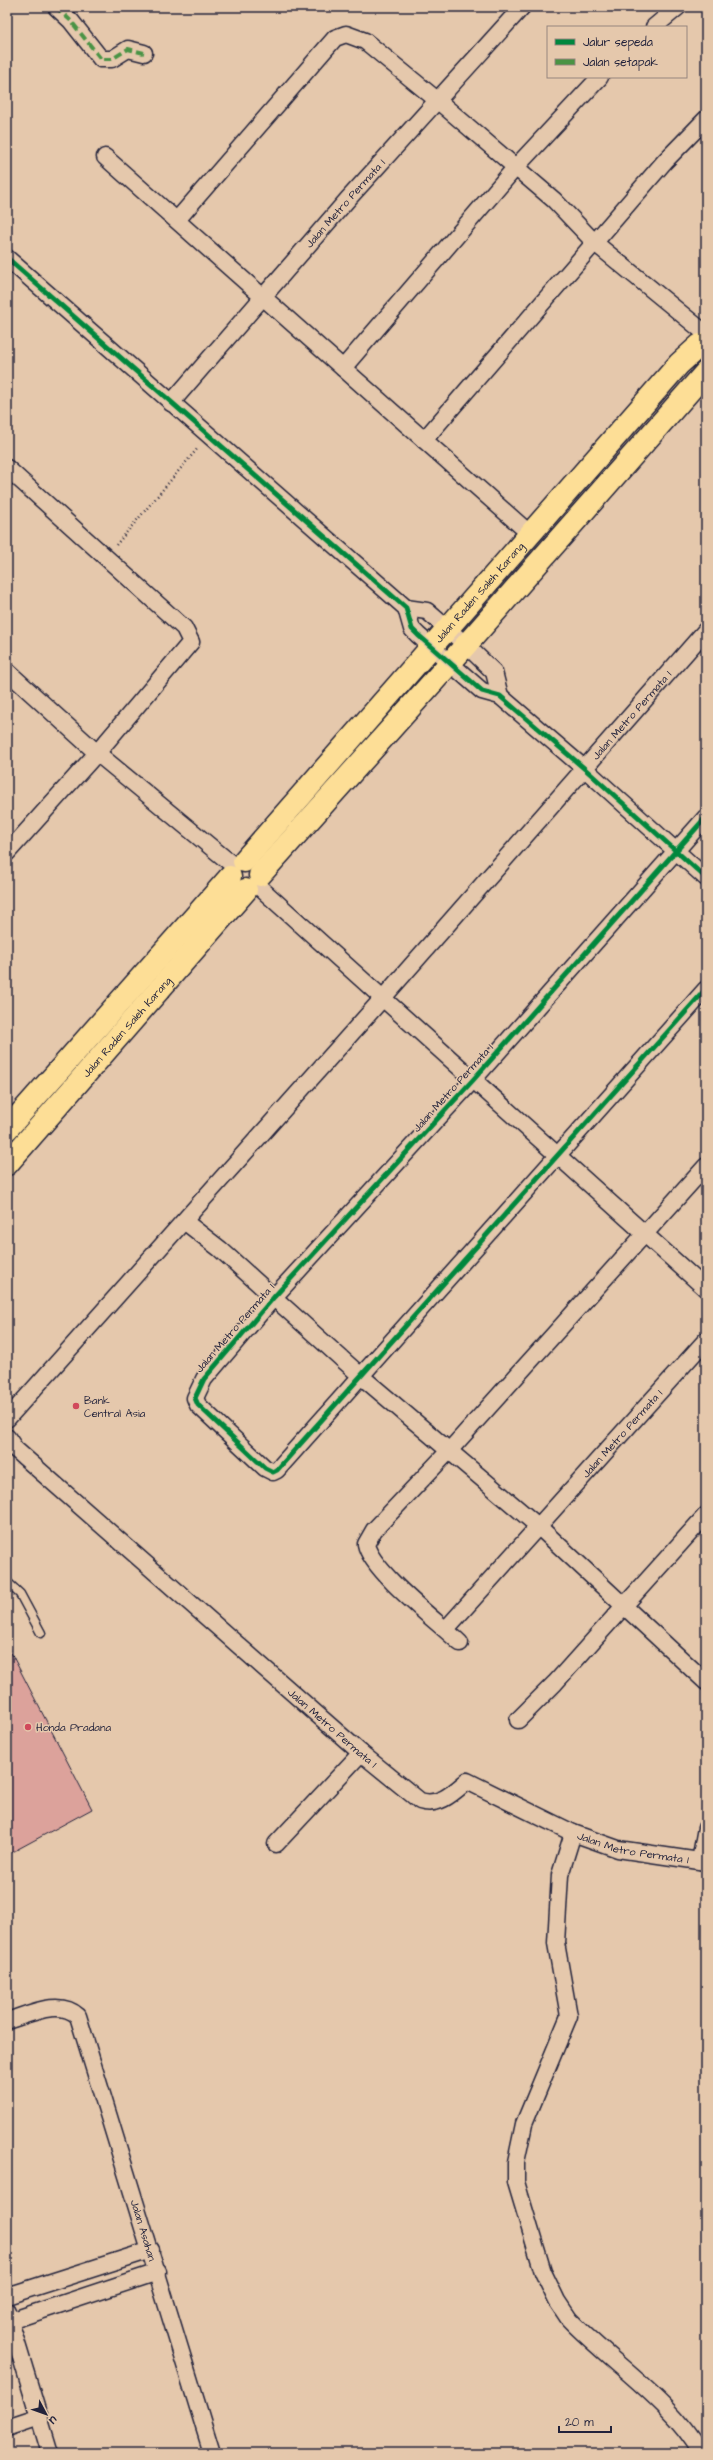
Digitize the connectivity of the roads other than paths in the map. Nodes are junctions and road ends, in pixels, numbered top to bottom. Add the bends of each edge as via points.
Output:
1 (56, 7) edge
2 (522, 7) edge
3 (678, 7) edge
4 (655, 26) edge
5 (144, 53) dead end
6 (599, 78) edge
7 (437, 100) junction
8 (706, 119) edge
9 (105, 157) dead end
10 (515, 168) junction
11 (177, 220) junction
12 (595, 243) junction
13 (7, 258) edge
14 (264, 298) junction
15 (704, 342) edge
16 (343, 368) junction
17 (706, 372) edge
18 (171, 403) junction
19 (424, 440) junction
20 (7, 468) edge
21 (529, 534) junction
22 (406, 608) junction
23 (446, 628) junction
24 (706, 630) edge
25 (431, 646) junction
26 (466, 646) junction
27 (450, 662) junction
28 (7, 671) edge
29 (500, 696) junction
30 (97, 753) junction
31 (586, 769) junction
32 (706, 817) edge
33 (677, 851) junction
34 (7, 853) edge
35 (245, 876) junction
36 (706, 878) edge
37 (706, 989) edge
38 (382, 999) junction
39 (473, 1080) junction
40 (7, 1129) edge
41 (558, 1158) junction
42 (7, 1164) edge
43 (706, 1166) edge
44 (184, 1221) junction
45 (645, 1234) junction
46 (706, 1289) edge
47 (274, 1297) junction
48 (706, 1340) edge
49 (362, 1377) junction
50 (7, 1419) edge
51 (10, 1444) edge
52 (448, 1452) junction
53 (706, 1515) edge
54 (538, 1526) junction
55 (7, 1582) edge
56 (624, 1606) junction
57 (446, 1629) junction
58 (41, 1633) dead end
59 (460, 1643) dead end
60 (706, 1682) edge
61 (518, 1720) dead end
62 (361, 1753) junction
63 (706, 1828) edge
64 (573, 1833) junction
65 (276, 1844) dead end
66 (703, 1862) edge
67 (7, 2021) edge
68 (151, 2250) junction
69 (158, 2272) junction
70 (7, 2296) edge
71 (8, 2318) edge
72 (40, 2417) junction
73 (7, 2428) edge
74 (50, 2453) edge
75 (212, 2453) edge
76 (701, 2453) edge

1 - 5 street via 71,21 101,59 112,59 128,49
2 - 7 street, Jalan Metro Permata 1
3 - 4 street
6 - 10 street
7 - 10 street
7 - 11 street via 364,41 346,34 335,38
7 - 14 street, Jalan Metro Permata 1
8 - 12 street via 665,161
9 - 11 street
10 - 12 street via 554,200
10 - 16 street
11 - 14 street
12 - 15 street
12 - 19 street
13 - 18 street
14 - 16 street
14 - 18 street, Jalan Metro Permata 1
15 - 21 main road, Jalan Raden Saleh Karang via 679,364
16 - 19 street
17 - 26 main road, Jalan Raden Saleh Karang
18 - 22 street
19 - 21 street
20 - 30 street via 190,635 191,642
21 - 23 main road, Jalan Raden Saleh Karang
22 - 23 street via 427,611
22 - 25 street via 412,629
23 - 25 main road, Jalan Raden Saleh Karang
23 - 26 street
24 - 31 street, Jalan Metro Permata 1
25 - 27 street
25 - 35 main road, Jalan Raden Saleh Karang
26 - 27 main road, Jalan Raden Saleh Karang
26 - 29 street via 494,672
27 - 29 street via 482,691
27 - 35 main road, Jalan Raden Saleh Karang
28 - 30 street, Jalan Metro Permata 1
29 - 31 street
30 - 34 street
30 - 35 street, Jalan Metro Permata 1
31 - 33 street
31 - 38 street, Jalan Metro Permata 1
32 - 33 street, Jalan Metro Permata 1
33 - 36 street
33 - 39 street, Jalan Metro Permata 1
35 - 38 street, Jalan Metro Permata 1
35 - 40 main road, Jalan Raden Saleh Karang
35 - 42 main road, Jalan Raden Saleh Karang
37 - 41 street, Jalan Metro Permata 1
38 - 39 street, Jalan Metro Permata 1
38 - 44 street, Jalan Metro Permata 1
39 - 41 street, Jalan Metro Permata 1
39 - 47 street, Jalan Metro Permata 1
41 - 45 street, Jalan Metro Permata 1
41 - 49 street, Jalan Metro Permata 1
43 - 45 street
44 - 47 street, Jalan Metro Permata 1
44 - 50 street, Jalan Metro Permata 1
45 - 46 street, Jalan Metro Permata 1
45 - 52 street
47 - 49 street, Jalan Metro Permata 1
47 - 49 street, Jalan Metro Permata 1 via 204,1379 195,1398 198,1405 265,1468 273,1472 277,1470
48 - 54 street, Jalan Metro Permata 1
49 - 52 street, Jalan Metro Permata 1
51 - 62 street, Jalan Metro Permata 1
52 - 54 street, Jalan Metro Permata 1
52 - 57 street via 374,1530 366,1544 368,1553 384,1574
53 - 56 street
54 - 56 street, Jalan Metro Permata 1
54 - 57 street, Jalan Metro Permata 1
55 - 58 lane via 20,1594
56 - 60 street, Jalan Metro Permata 1
56 - 61 street
57 - 59 street
62 - 64 street, Jalan Metro Permata 1 via 420,1800 429,1803 442,1800 467,1781
62 - 65 street
63 - 66 street
64 - 66 street, Jalan Metro Permata 1 via 618,1849
64 - 76 street via 560,1875 556,1943 569,2016 524,2124 516,2162 516,2182 544,2272 557,2301 569,2319 674,2415 692,2436
67 - 68 street, Jalan Asahan via 53,2007 72,2010 81,2025
68 - 69 street, Jalan Asahan
68 - 70 street
69 - 71 street
69 - 75 street, Jalan Asahan
71 - 72 street
72 - 73 street
72 - 74 street

